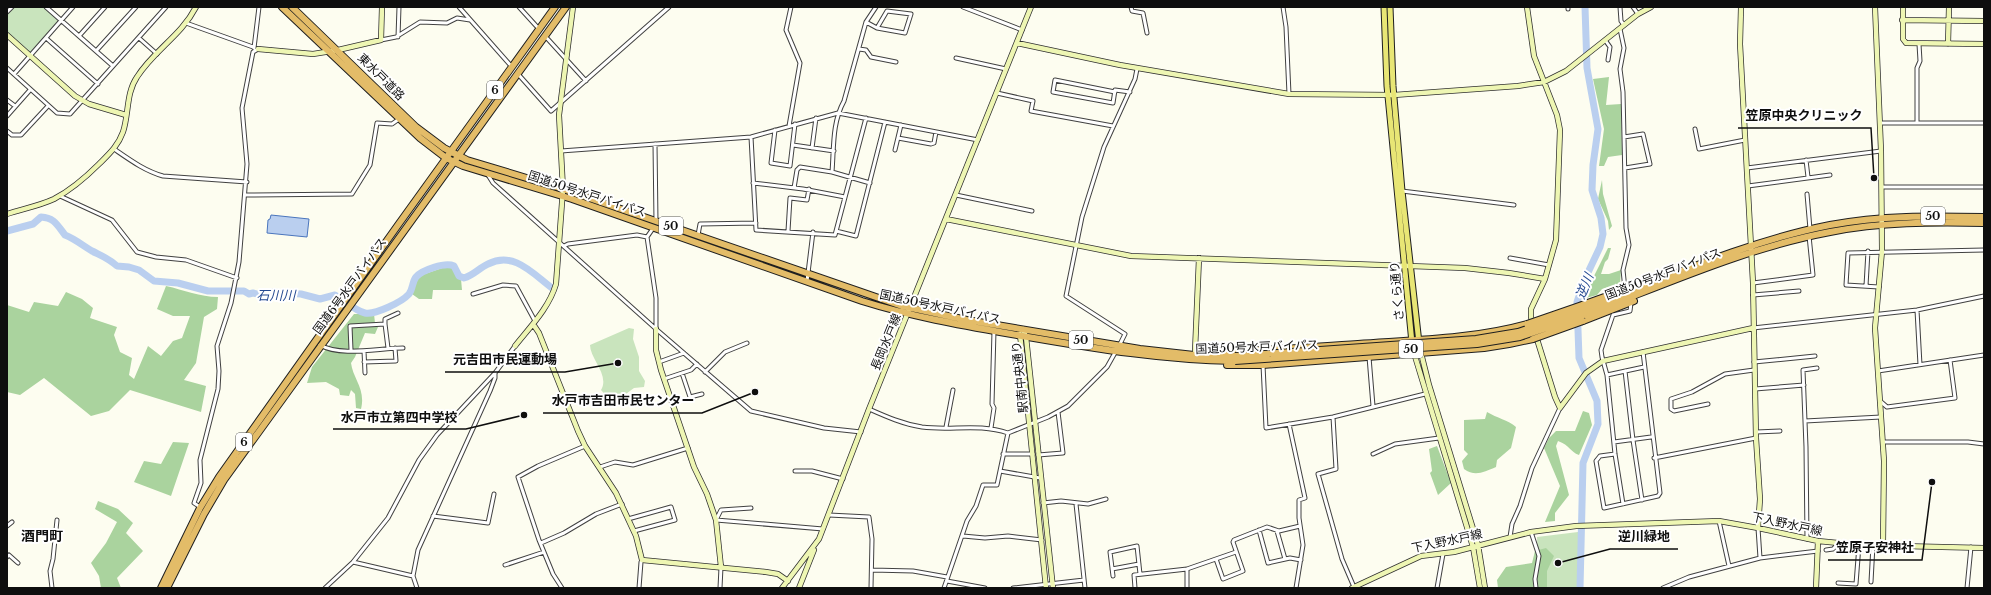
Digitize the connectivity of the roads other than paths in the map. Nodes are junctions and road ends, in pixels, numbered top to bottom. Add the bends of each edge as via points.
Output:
1 (12, 7) edge
2 (46, 7) edge
3 (73, 7) edge
4 (105, 7) edge
5 (136, 7) edge
6 (196, 7) edge
7 (259, 7) edge
8 (282, 7) edge
9 (292, 7) edge
10 (382, 7) edge
11 (399, 7) edge
12 (459, 7) edge
13 (519, 7) edge
14 (555, 7) edge
15 (566, 7) edge
16 (573, 7) edge
17 (669, 7) edge
18 (791, 7) edge
19 (876, 7) edge
20 (963, 7) edge
21 (1031, 7) edge
22 (1130, 7) edge
23 (1282, 7) edge
24 (1384, 7) edge
25 (1390, 7) edge
26 (1527, 7) edge
27 (1620, 7) edge
28 (1634, 7) edge
29 (1650, 7) edge
30 (1741, 7) edge
31 (1876, 7) edge
32 (1903, 7) edge
33 (1949, 7) edge
34 (164, 8) edge
35 (7, 12) edge
36 (1638, 14) junction
37 (470, 20) junction
38 (1902, 20) junction
39 (61, 21) junction
40 (1949, 21) junction
41 (1984, 21) edge
42 (866, 22) junction
43 (186, 23) junction
44 (1622, 27) junction
45 (877, 28) junction
46 (539, 29) junction
47 (1022, 30) junction
48 (1147, 32) dead end
49 (7, 35) edge
50 (79, 36) junction
51 (545, 36) junction
52 (398, 37) junction
53 (46, 38) junction
54 (139, 38) junction
55 (381, 40) junction
56 (1605, 40) junction
57 (1017, 43) junction
58 (1920, 44) junction
59 (1948, 44) junction
60 (1984, 44) edge
61 (255, 49) junction
62 (858, 49) junction
63 (338, 50) junction
64 (329, 51) junction
65 (96, 52) junction
66 (157, 54) junction
67 (30, 56) junction
68 (566, 58) junction
69 (956, 58) dead end
70 (1608, 60) dead end
71 (896, 62) dead end
72 (113, 66) junction
73 (512, 67) junction
74 (7, 68) edge
75 (1137, 68) junction
76 (1006, 69) junction
77 (14, 74) junction
78 (518, 74) junction
79 (586, 81) junction
80 (1544, 82) junction
81 (98, 84) junction
82 (30, 90) junction
83 (1115, 92) junction
84 (1130, 92) junction
85 (997, 93) junction
86 (1289, 94) junction
87 (1391, 95) junction
88 (7, 100) edge
89 (83, 101) junction
90 (560, 104) junction
91 (15, 106) junction
92 (48, 106) junction
93 (838, 113) junction
94 (126, 115) junction
95 (7, 116) edge
96 (816, 118) junction
97 (866, 118) junction
98 (399, 119) junction
99 (885, 122) junction
100 (1880, 123) junction
101 (1917, 123) junction
102 (1984, 123) edge
103 (795, 124) junction
104 (901, 125) junction
105 (788, 126) junction
106 (1113, 126) junction
107 (1695, 129) dead end
108 (774, 130) junction
109 (7, 131) edge
110 (936, 132) junction
111 (751, 137) junction
112 (1624, 137) junction
113 (898, 138) junction
114 (978, 140) junction
115 (1745, 140) junction
116 (655, 144) junction
117 (793, 145) junction
118 (812, 148) junction
119 (114, 149) junction
120 (895, 150) dead end
121 (561, 151) junction
122 (834, 151) junction
123 (1881, 151) junction
124 (451, 152) junction
125 (459, 156) junction
126 (446, 158) junction
127 (1806, 160) junction
128 (455, 163) junction
129 (1625, 168) junction
130 (1747, 168) junction
131 (832, 172) junction
132 (488, 174) junction
133 (1830, 175) dead end
134 (1808, 177) junction
135 (850, 178) junction
136 (246, 182) junction
137 (753, 183) junction
138 (870, 183) junction
139 (1748, 186) junction
140 (1882, 187) junction
141 (1984, 187) edge
142 (794, 188) junction
143 (809, 190) junction
144 (1402, 191) junction
145 (562, 192) junction
146 (1807, 194) dead end
147 (246, 195) junction
148 (956, 195) junction
149 (60, 196) junction
150 (845, 197) junction
151 (1514, 204) dead end
152 (1032, 211) dead end
153 (7, 214) edge
154 (1984, 217) edge
155 (946, 219) junction
156 (1882, 221) junction
157 (756, 223) junction
158 (1984, 223) edge
159 (656, 224) junction
160 (1810, 229) junction
161 (788, 231) junction
162 (836, 231) junction
163 (813, 232) junction
164 (698, 236) junction
165 (1809, 236) junction
166 (647, 237) junction
167 (559, 241) junction
168 (564, 246) junction
169 (1077, 246) junction
170 (1751, 249) junction
171 (1984, 250) edge
172 (1868, 251) junction
173 (1882, 251) junction
174 (1199, 258) junction
175 (1510, 258) dead end
176 (1549, 265) junction
177 (1408, 266) junction
178 (237, 278) junction
179 (808, 278) junction
180 (1545, 279) junction
181 (1671, 279) junction
182 (1753, 283) junction
183 (1866, 286) junction
184 (1879, 287) junction
185 (1625, 289) junction
186 (1799, 291) dead end
187 (473, 294) dead end
188 (1753, 295) junction
189 (1984, 296) edge
190 (1630, 302) junction
191 (1917, 310) junction
192 (909, 311) junction
193 (398, 313) dead end
194 (1583, 313) junction
195 (1876, 315) junction
196 (534, 323) junction
197 (386, 324) junction
198 (1753, 328) junction
199 (656, 329) junction
200 (1023, 329) junction
201 (994, 331) junction
202 (1023, 336) junction
203 (1411, 340) junction
204 (1418, 340) junction
205 (747, 343) dead end
206 (320, 346) junction
207 (515, 346) joint
208 (388, 348) junction
209 (396, 348) junction
210 (403, 348) dead end
211 (1117, 349) junction
212 (1140, 349) junction
213 (351, 350) junction
214 (364, 351) junction
215 (1195, 351) junction
216 (1642, 351) junction
217 (684, 353) junction
218 (1414, 353) junction
219 (1421, 353) junction
220 (1984, 355) edge
221 (1142, 356) junction
222 (1369, 356) junction
223 (1815, 356) dead end
224 (1235, 358) junction
225 (1950, 360) junction
226 (1602, 361) junction
227 (364, 362) junction
228 (658, 362) junction
229 (1754, 362) junction
230 (697, 364) junction
231 (1263, 364) junction
232 (1920, 365) junction
233 (1644, 367) junction
234 (1817, 368) dead end
235 (1754, 370) junction
236 (1625, 371) junction
237 (1878, 371) junction
238 (705, 372) junction
239 (365, 373) dead end
240 (495, 373) junction
241 (682, 373) junction
242 (1607, 375) junction
243 (664, 379) junction
244 (1804, 385) junction
245 (1755, 389) junction
246 (954, 390) dead end
247 (702, 394) dead end
248 (1425, 394) junction
249 (1880, 401) junction
250 (1708, 404) dead end
251 (1373, 406) junction
252 (1560, 408) junction
253 (869, 409) junction
254 (1058, 412) junction
255 (1333, 416) junction
256 (1881, 417) junction
257 (1035, 422) junction
258 (1806, 422) junction
259 (1289, 424) junction
260 (1029, 425) junction
261 (946, 427) junction
262 (991, 428) junction
263 (1780, 431) dead end
264 (861, 432) junction
265 (1756, 432) junction
266 (1008, 433) junction
267 (1652, 437) junction
268 (1439, 438) junction
269 (1756, 438) junction
270 (1632, 440) junction
271 (1614, 442) junction
272 (1883, 442) junction
273 (1984, 444) edge
274 (585, 446) junction
275 (688, 448) junction
276 (1003, 454) junction
277 (1373, 454) dead end
278 (1615, 454) junction
279 (1035, 455) junction
280 (1654, 458) junction
281 (600, 467) junction
282 (795, 471) dead end
283 (1000, 472) junction
284 (1038, 478) junction
285 (842, 479) junction
286 (494, 494) dead end
287 (1106, 499) dead end
288 (1642, 500) junction
289 (1043, 503) junction
290 (622, 504) junction
291 (1076, 504) junction
292 (1623, 504) junction
293 (200, 508) junction
294 (750, 508) dead end
295 (433, 516) junction
296 (829, 516) junction
297 (628, 519) junction
298 (57, 520) dead end
299 (716, 520) junction
300 (12, 522) dead end
301 (1719, 522) junction
302 (7, 526) edge
303 (1300, 526) junction
304 (1758, 528) junction
305 (823, 529) junction
306 (1259, 530) junction
307 (1277, 531) junction
308 (634, 532) junction
309 (1531, 532) junction
310 (963, 536) junction
311 (1510, 537) junction
312 (1807, 539) junction
313 (1042, 540) junction
314 (1818, 541) junction
315 (541, 543) junction
316 (1839, 543) junction
317 (1859, 545) junction
318 (1873, 545) junction
319 (1883, 545) junction
320 (1476, 546) junction
321 (814, 547) junction
322 (1970, 547) junction
323 (1984, 548) edge
324 (1826, 550) dead end
325 (1818, 551) junction
326 (544, 552) junction
327 (1236, 552) junction
328 (1444, 554) junction
329 (7, 556) edge
330 (1760, 558) junction
331 (1216, 559) junction
332 (1285, 559) junction
333 (642, 560) junction
334 (1301, 560) junction
335 (353, 562) junction
336 (18, 563) dead end
337 (1139, 564) junction
338 (505, 565) dead end
339 (1729, 566) junction
340 (721, 567) junction
341 (1112, 569) junction
342 (1187, 569) junction
343 (872, 570) junction
344 (1140, 574) junction
345 (413, 576) junction
346 (1113, 576) dead end
347 (947, 579) junction
348 (1084, 580) junction
349 (788, 581) junction
350 (1871, 582) dead end
351 (1838, 583) dead end
352 (1046, 586) edge
353 (1053, 586) edge
354 (1353, 587) edge
355 (52, 588) edge
356 (160, 588) edge
357 (167, 588) edge
358 (325, 588) edge
359 (417, 588) edge
360 (562, 588) edge
361 (639, 588) edge
362 (720, 588) edge
363 (782, 588) edge
364 (799, 588) edge
365 (871, 588) edge
366 (944, 588) edge
367 (985, 588) edge
368 (1014, 588) edge
369 (1085, 588) edge
370 (1135, 588) edge
371 (1187, 588) edge
372 (1296, 588) edge
373 (1437, 588) edge
374 (1480, 588) edge
375 (1485, 588) edge
376 (1536, 588) edge
377 (1663, 588) edge
378 (1816, 588) edge
379 (1967, 588) edge

1 - 35 street
2 - 39 street
3 - 39 street
4 - 50 street
5 - 65 street
6 - 43 street
7 - 61 street
8 - 64 highway, 東水戸道路
9 - 63 highway, 東水戸道路
10 - 55 street
11 - 52 street
12 - 37 street
13 - 46 street
14 - 46 highway, 国道6号水戸バイパス / 6
15 - 51 highway, 国道6号水戸バイパス / 6
16 - 68 street
17 - 79 street
18 - 105 street via 786,30 800,63
19 - 42 street
20 - 47 street
21 - 47 street, 長岡水戸線
22 - 48 street via 1132,11 1143,13
23 - 86 street via 1286,27
24 - 87 main road, さくら通り / 50
25 - 87 main road, さくら通り / 50
26 - 80 street via 1532,48
27 - 44 street
28 - 36 street
29 - 36 street
30 - 115 street via 1740,44
31 - 100 street
32 - 38 street
33 - 40 street
34 - 54 street
36 - 44 street
37 - 52 street via 457,18 447,23 420,22
37 - 73 street
38 - 40 street
38 - 58 street via 1904,42
39 - 50 street
39 - 53 street
40 - 41 street
40 - 59 street
42 - 45 street
42 - 62 street
43 - 61 street
43 - 66 street
44 - 56 street
44 - 112 street via 1624,48 1620,69
45 - 45 street via 905,33 911,14 887,11
46 - 73 highway, 国道6号水戸バイパス / 6
47 - 57 street, 長岡水戸線
49 - 67 street
50 - 65 street
51 - 68 street
51 - 78 highway, 国道6号水戸バイパス / 6
52 - 55 street
53 - 67 street
53 - 81 street
54 - 66 street
54 - 72 street
55 - 63 street
56 - 70 street via 1610,47
56 - 80 street via 1560,74
57 - 75 street
57 - 76 street, 長岡水戸線
58 - 59 street
58 - 101 street via 1920,61 1917,68
59 - 60 street
61 - 64 street via 313,54
61 - 136 street via 242,108
62 - 71 street via 866,50 871,57
62 - 93 street via 844,101
63 - 64 street
63 - 124 highway, 東水戸道路 via 416,127
64 - 98 highway, 東水戸道路
65 - 72 street
66 - 94 street via 140,72 133,84
67 - 77 street
67 - 89 street
68 - 79 street
68 - 90 street
69 - 76 street
72 - 81 street
73 - 124 highway, 国道6号水戸バイパス / 6
74 - 77 street
75 - 84 street
75 - 86 street
76 - 85 street, 長岡水戸線
77 - 82 street
78 - 90 street via 551,111
78 - 125 highway, 国道6号水戸バイパス / 6
79 - 90 street
80 - 87 street
80 - 176 street via 1560,130 1557,231
81 - 89 street
82 - 91 street
82 - 92 street
83 - 83 street via 1113,103 1053,92 1055,80
83 - 84 street
84 - 106 street
85 - 106 street via 1032,100 1031,111
85 - 114 street, 長岡水戸線
86 - 87 street
87 - 144 main road, さくら通り / 50
87 - 177 main road, さくら通り / 50
88 - 91 street
89 - 92 street via 70,114 57,113
89 - 94 street
90 - 121 street
91 - 95 street
92 - 109 street via 21,135 12,135
93 - 96 street
93 - 97 street
93 - 122 street
94 - 119 street via 123,132
96 - 103 street
96 - 118 street
97 - 99 street
97 - 135 street
98 - 126 highway, 東水戸道路
98 - 147 street via 392,124 377,123 370,165 352,194
99 - 104 street
99 - 138 street
100 - 101 street
100 - 123 street
101 - 102 street
103 - 105 street
103 - 117 street
104 - 110 street
104 - 113 street
105 - 108 street
106 - 169 street via 1087,201
107 - 115 street via 1699,149
108 - 111 street
108 - 117 street via 771,163 790,166
110 - 113 street via 934,143 931,144
110 - 114 street
111 - 116 street
111 - 137 street
112 - 129 street
112 - 129 street via 1643,134 1650,164
113 - 120 street
114 - 148 street, 長岡水戸線
115 - 130 street
116 - 121 street
116 - 159 street
117 - 118 street
118 - 122 street
119 - 136 street via 138,165 163,176
119 - 149 street via 78,184
121 - 145 street
122 - 131 street
123 - 127 street
123 - 140 street
124 - 125 highway, 東水戸道路
124 - 126 highway, 国道6号水戸バイパス / 6
125 - 128 highway, 国道6号水戸バイパス / 6
125 - 145 highway, 国道50号水戸バイパス / 50
126 - 128 highway, 国道50号水戸バイパス / 50
126 - 293 highway, 国道6号水戸バイパス / 6 via 219,477
127 - 130 street
127 - 134 street
128 - 132 highway, 国道50号水戸バイパス / 50
128 - 206 highway, 国道6号水戸バイパス / 6
129 - 185 street via 1626,228 1629,245 1623,270
130 - 139 street
131 - 135 street
131 - 142 street via 800,167 797,170
132 - 145 highway, 国道50号水戸バイパス / 50
132 - 167 street via 493,183
133 - 134 street
134 - 139 street
135 - 138 street
135 - 150 street
136 - 147 street
137 - 142 street
137 - 157 street
138 - 162 street via 856,236
139 - 170 street
140 - 141 street
140 - 156 street
142 - 143 street
143 - 150 street
143 - 161 street via 807,200 790,198
144 - 151 street
144 - 177 main road, さくら通り / 50
145 - 159 highway, 国道50号水戸バイパス / 50
145 - 167 street
146 - 160 street
147 - 178 street
148 - 152 street
148 - 155 street, 長岡水戸線
149 - 153 street
149 - 178 street via 112,220 137,252 186,260
150 - 162 street
154 - 156 highway, 国道50号水戸バイパス / 50
155 - 169 street
155 - 192 street, 長岡水戸線
156 - 158 highway, 国道50号水戸バイパス / 50
156 - 160 highway, 国道50号水戸バイパス / 50
156 - 165 highway, 国道50号水戸バイパス / 50
156 - 173 street
157 - 161 street via 756,230
157 - 164 street via 700,224
159 - 164 highway, 国道50号水戸バイパス / 50
159 - 166 street
159 - 179 highway, 国道50号水戸バイパス / 50
160 - 170 highway, 国道50号水戸バイパス / 50
161 - 163 street
162 - 163 street via 835,234
163 - 179 street
164 - 179 highway, 国道50号水戸バイパス / 50
165 - 170 highway, 国道50号水戸バイパス / 50
165 - 182 street via 1813,275
166 - 168 street via 637,235
166 - 199 street via 656,298
167 - 168 street
167 - 196 street via 555,289
168 - 199 street
169 - 174 street via 1131,256
169 - 211 street via 1066,296 1125,334
170 - 181 highway, 国道50号水戸バイパス / 50
170 - 182 street
171 - 173 street
172 - 173 street
172 - 183 street
172 - 183 street via 1848,253 1846,277 1846,285
173 - 184 street
174 - 177 street
174 - 215 street
175 - 176 street
176 - 180 street
177 - 180 street via 1473,269
177 - 203 main road, さくら通り / 50
177 - 204 main road, さくら通り / 50
178 - 293 street via 217,346 218,389 200,460 201,483 194,503
179 - 192 highway, 国道50号水戸バイパス / 50
180 - 252 street via 1531,309 1531,317
181 - 185 highway via 1659,277
181 - 190 highway via 1661,289
181 - 194 highway, 国道50号水戸バイパス / 50
182 - 188 street
183 - 184 street
184 - 195 street
185 - 194 highway
186 - 188 street
187 - 196 street via 503,285 516,286
188 - 198 street
189 - 191 street
190 - 194 highway
190 - 226 street via 1630,311 1613,315 1601,350
191 - 195 street
191 - 232 street
192 - 200 highway, 国道50号水戸バイパス / 50
192 - 201 highway, 国道50号水戸バイパス / 50
192 - 253 street, 長岡水戸線
193 - 197 street via 385,318
194 - 204 highway, bridge via 1478,334
194 - 219 highway, bridge via 1532,339 1484,348
194 - 224 highway, 国道50号水戸バイパス / 50, bridge via 1520,337 1477,344
195 - 198 street
195 - 237 street
196 - 207 street
196 - 274 street
197 - 208 street
197 - 213 street via 350,326
198 - 216 street
198 - 229 street
199 - 217 street
199 - 228 street
200 - 202 street, 駅南中央通り
200 - 211 highway, 国道50号水戸バイパス / 50
201 - 202 highway, 国道50号水戸バイパス / 50
201 - 262 street via 994,408
202 - 211 highway, 国道50号水戸バイパス / 50
202 - 257 street, 駅南中央通り
202 - 260 street, 駅南中央通り
203 - 204 highway
203 - 215 highway via 1276,349
203 - 218 main road, さくら通り / 50
204 - 219 main road, さくら通り / 50
205 - 238 street via 725,352
206 - 213 street via 327,350
206 - 357 highway, 国道6号水戸バイパス / 6 via 224,480
207 - 240 street
208 - 209 street
208 - 214 street
209 - 210 street
209 - 227 street via 396,361
211 - 212 highway, 国道50号水戸バイパス / 50
211 - 221 highway, 国道50号水戸バイパス / 50
211 - 254 street via 1107,367 1089,387
212 - 215 highway
212 - 224 highway, 国道50号水戸バイパス / 50
213 - 214 street
214 - 227 street
216 - 226 street
216 - 233 street
217 - 228 street
217 - 230 street
218 - 219 highway
218 - 222 highway
218 - 248 street, さくら通り
219 - 320 street, さくら通り
220 - 225 street
221 - 224 highway, 国道50号水戸バイパス / 50 via 1199,360
221 - 231 highway via 1177,363
222 - 231 highway
222 - 251 street
223 - 229 street
225 - 232 street
225 - 249 street via 1955,398 1887,407
226 - 242 street
226 - 252 street via 1588,370
227 - 239 street
228 - 243 street
229 - 235 street
230 - 238 street
230 - 241 street via 691,370
231 - 259 street via 1266,428
232 - 237 street
233 - 236 street
233 - 267 street
234 - 244 street via 1803,370
235 - 245 street
235 - 250 street via 1725,374 1692,392 1670,399 1674,411
236 - 242 street
236 - 270 street
237 - 249 street
238 - 264 street via 752,411 824,428
240 - 295 street via 490,391
240 - 335 street via 437,435 419,460 388,518
241 - 243 street
241 - 247 street via 690,398
242 - 271 street
243 - 275 street
244 - 245 street
244 - 258 street
245 - 265 street
246 - 261 street
248 - 251 street
248 - 268 street, さくら通り
249 - 256 street
251 - 255 street
252 - 311 street via 1532,468 1512,524
253 - 261 street via 899,422 923,427
253 - 264 street, 長岡水戸線
254 - 257 street
254 - 279 street via 1063,453
255 - 259 street
255 - 354 street via 1336,468 1318,474 1342,559
256 - 258 street
256 - 272 street
257 - 260 street
257 - 279 street, 駅南中央通り
258 - 312 street
259 - 303 street via 1305,498 1298,500
260 - 266 street
260 - 279 street, 駅南中央通り
261 - 262 street
262 - 266 street
263 - 265 street
264 - 285 street, 長岡水戸線
265 - 269 street
266 - 276 street
267 - 270 street
267 - 280 street
268 - 277 street via 1395,444
268 - 320 street, さくら通り
269 - 280 street
269 - 304 street via 1760,499
270 - 271 street
270 - 288 street
271 - 278 street
272 - 273 street
272 - 319 street
274 - 281 street
274 - 315 street via 518,477
275 - 281 street via 633,465 615,462
275 - 299 street
276 - 279 street
276 - 283 street
278 - 292 street
278 - 292 street via 1600,456 1596,461 1604,508
279 - 284 street, 駅南中央通り
280 - 288 street via 1660,493 1658,496
281 - 290 street
282 - 285 street via 812,471
283 - 284 street
283 - 310 street via 997,485 983,485
284 - 289 street, 駅南中央通り
284 - 313 street, 駅南中央通り
285 - 296 street, 長岡水戸線
286 - 295 street via 488,523
287 - 291 street
288 - 292 street
289 - 291 street via 1061,501
289 - 353 street, 駅南中央通り
290 - 297 street
290 - 315 street via 592,516 574,528
291 - 348 street
293 - 356 highway, 国道6号水戸バイパス / 6
294 - 299 street via 721,510
295 - 345 street via 418,550
296 - 305 street, 長岡水戸線
296 - 343 street via 869,517
297 - 308 street
297 - 308 street via 671,507 674,520
298 - 355 street via 50,571
299 - 305 street
299 - 340 street
300 - 302 street
301 - 304 street, 下入野水戸線
301 - 309 street, 下入野水戸線 via 1576,526
301 - 339 street
303 - 307 street
303 - 334 street via 1304,545
304 - 312 street, 下入野水戸線
304 - 330 street
305 - 321 street, 長岡水戸線
306 - 307 street via 1267,527
306 - 327 street via 1234,540
306 - 332 street via 1268,563
307 - 332 street
308 - 333 street
309 - 311 street, 下入野水戸線
309 - 376 street via 1539,556
310 - 313 street via 1008,536
310 - 347 street
311 - 320 street, 下入野水戸線
312 - 314 street, 下入野水戸線
313 - 352 street, 駅南中央通り
314 - 316 street, 下入野水戸線
314 - 325 street
315 - 326 street
316 - 317 street, 下入野水戸線
316 - 324 street via 1833,549
317 - 318 street, 下入野水戸線
317 - 351 street via 1856,584
318 - 319 street, 下入野水戸線
318 - 350 street
319 - 322 street, 下入野水戸線
320 - 328 street, 下入野水戸線
320 - 374 street, さくら通り
320 - 375 street, さくら通り
321 - 349 street, 長岡水戸線
321 - 364 street
322 - 323 street, 下入野水戸線
322 - 379 street
325 - 330 street
325 - 378 street
326 - 338 street
326 - 360 street
327 - 331 street
327 - 331 street via 1243,571 1224,579
328 - 354 street, 下入野水戸線 via 1414,557
328 - 373 street
329 - 336 street
330 - 339 street
331 - 342 street
332 - 334 street
333 - 340 street
333 - 361 street
334 - 372 street
335 - 345 street
335 - 358 street
337 - 341 street
337 - 341 street via 1137,546 1110,552
337 - 344 street
339 - 377 street via 1689,577
340 - 349 street via 772,573
340 - 362 street
341 - 346 street
342 - 344 street
342 - 371 street
343 - 347 street via 913,571
343 - 365 street
344 - 370 street via 1134,575
345 - 359 street
347 - 366 street
347 - 367 street
348 - 353 street
348 - 369 street
349 - 363 street, 長岡水戸線
352 - 353 street
352 - 368 street

